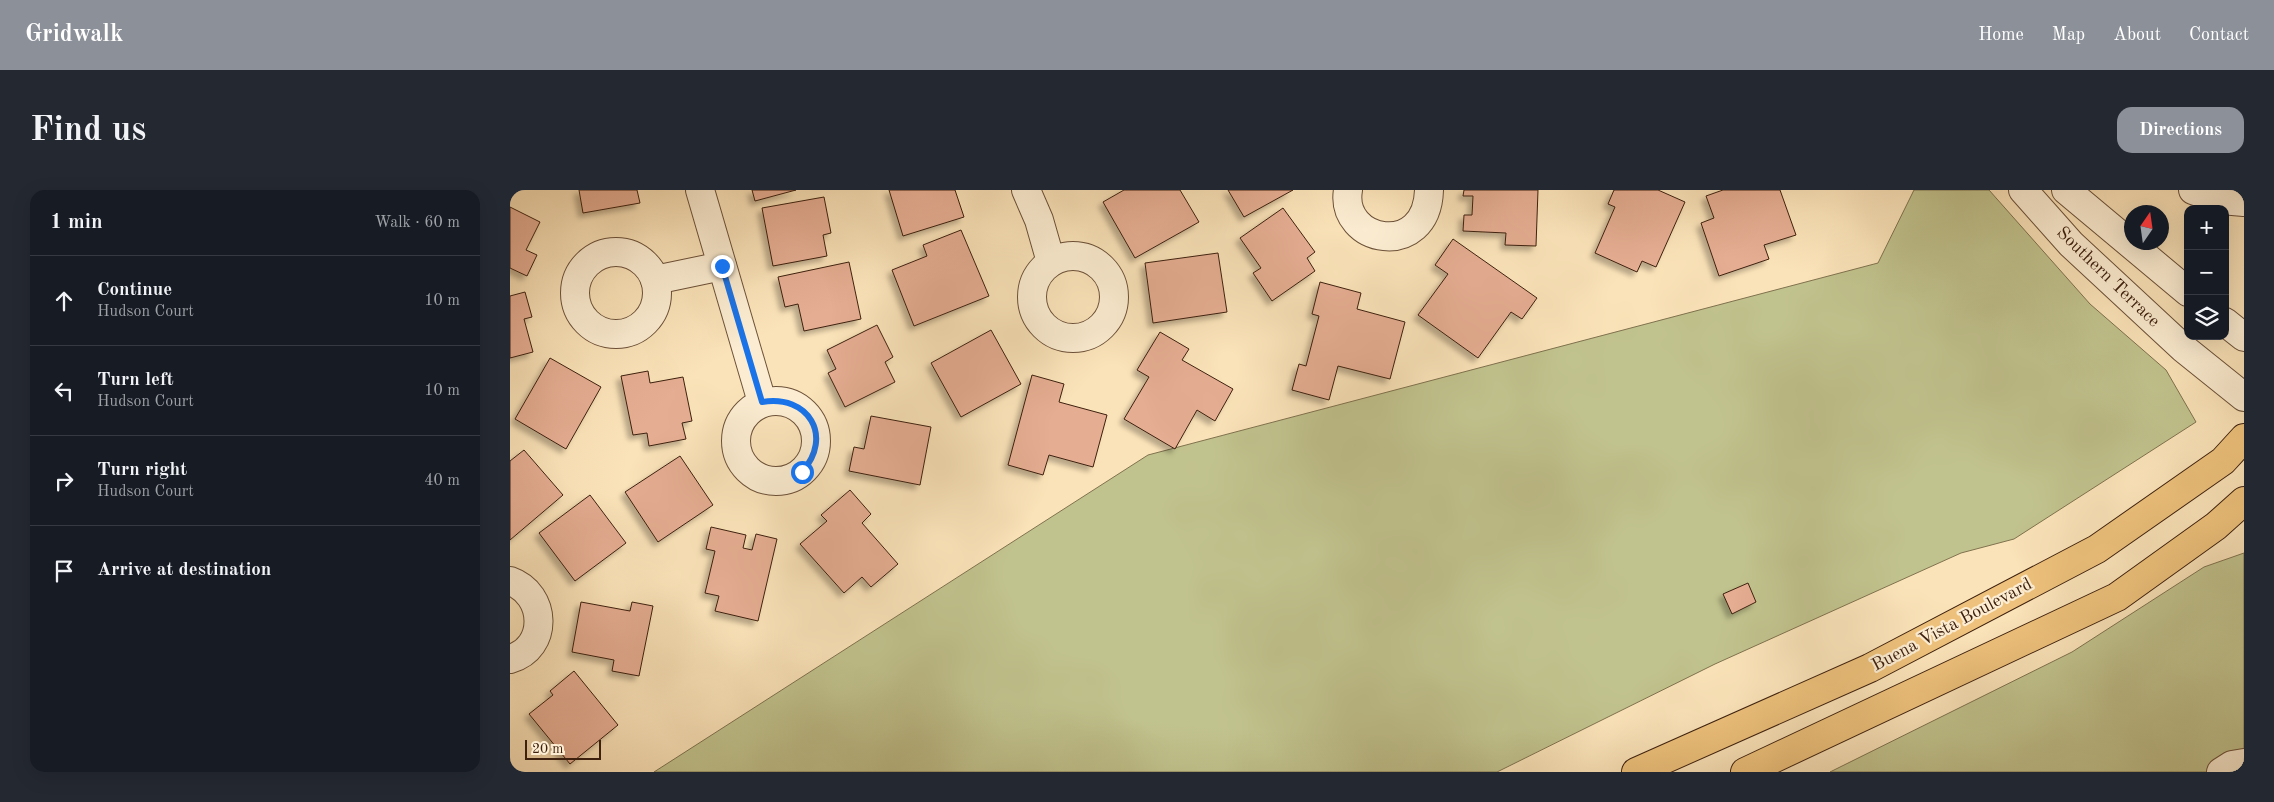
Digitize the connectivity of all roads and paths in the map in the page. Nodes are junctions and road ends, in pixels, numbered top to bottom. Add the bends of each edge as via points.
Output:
1 (700, 190) edge
2 (1026, 190) edge
3 (1348, 190) edge
4 (1429, 190) edge
5 (2066, 190) edge
6 (2193, 190) edge
7 (2032, 193) edge
8 (2244, 202) edge
9 (1052, 262) dead end
10 (722, 266) junction
11 (655, 280) dead end
12 (2184, 289) edge
13 (2229, 325) edge
14 (2244, 337) edge
15 (2244, 397) edge
16 (762, 402) dead end
17 (2244, 438) edge
18 (2244, 501) edge
19 (510, 581) edge
20 (510, 659) edge
21 (2244, 763) edge
22 (1636, 772) edge
23 (1745, 772) edge
24 (2222, 772) edge

1 - 10 street
2 - 9 street
3 - 4 street via 1349,209 1356,221 1372,233 1392,237 1405,234 1424,216
5 - 12 street, Southern Terrace
6 - 8 street via 2222,200
7 - 15 street, Southern Terrace via 2071,244 2183,348
10 - 11 street
10 - 16 street
13 - 14 street
17 - 22 main road, Buena Vista Boulevard via 2223,462 2097,549 1870,668
18 - 23 main road via 2216,526 2117,596
19 - 20 street via 524,588 534,599 540,625 528,649
21 - 24 street via 2232,765

